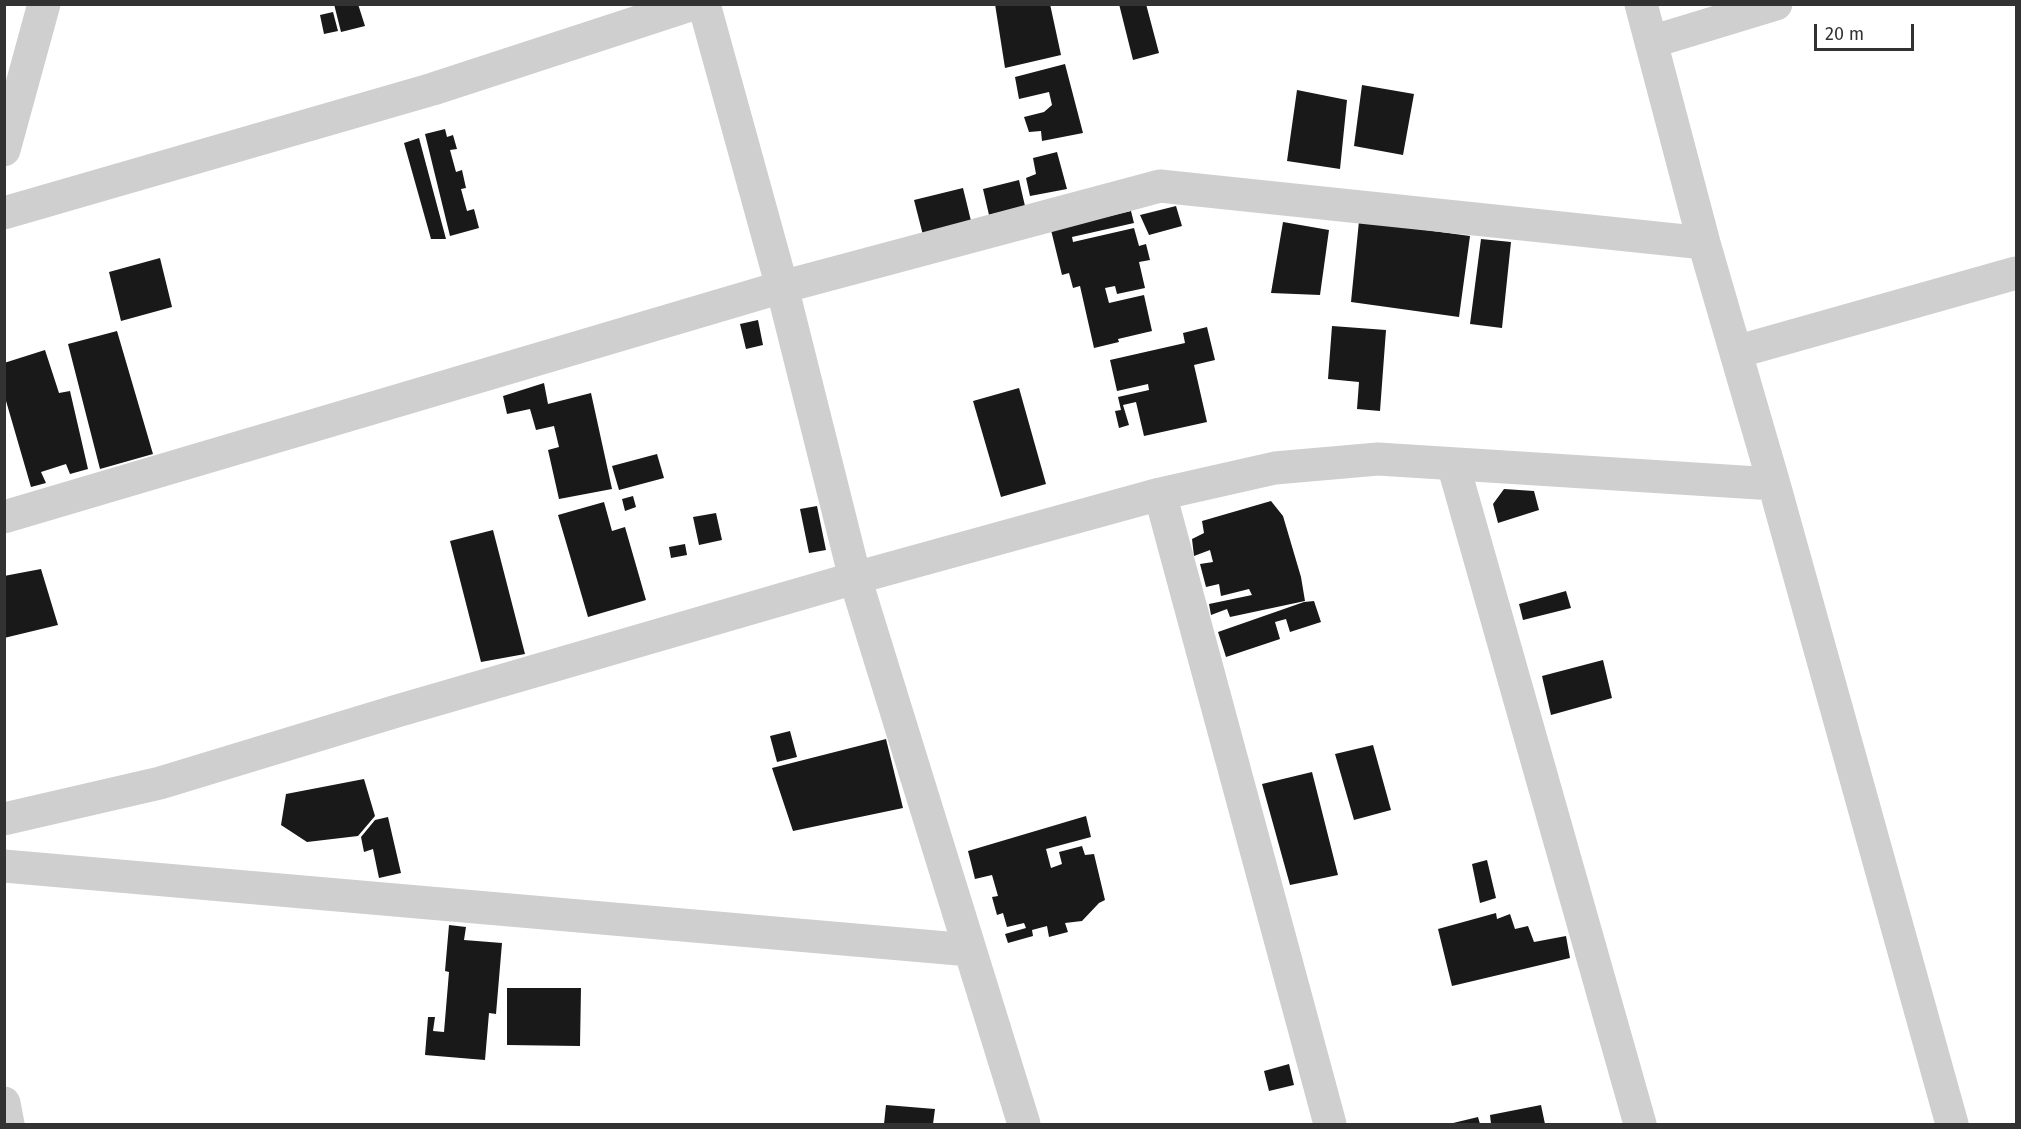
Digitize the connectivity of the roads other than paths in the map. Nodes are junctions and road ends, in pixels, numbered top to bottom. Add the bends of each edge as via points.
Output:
1 (44, 4) edge
2 (693, 4) edge
3 (704, 4) edge
4 (1634, 4) edge
5 (1776, 4) edge
6 (1641, 5) edge
7 (1651, 42) junction
8 (4, 150) edge
9 (4, 213) edge
10 (1704, 243) junction
11 (2016, 273) edge
12 (782, 287) junction
13 (1736, 352) junction
14 (1453, 464) junction
15 (1774, 484) junction
16 (1160, 494) junction
17 (4, 517) edge
18 (855, 578) junction
19 (4, 819) edge
20 (4, 866) edge
21 (970, 950) junction
22 (1024, 1125) edge
23 (1330, 1125) edge
24 (1640, 1125) edge
25 (1952, 1125) edge

1 - 8 street
2 - 9 street via 433,89
3 - 12 street
4 - 6 street
5 - 7 street
6 - 7 street
7 - 10 street
10 - 12 street via 1160,186
10 - 13 street
11 - 13 street
12 - 17 street
12 - 18 street
13 - 15 street
14 - 15 street
14 - 16 street via 1378,459 1329,462 1275,468
14 - 24 street
15 - 25 street
16 - 18 street
16 - 23 street
18 - 19 street via 160,783
18 - 21 street
20 - 21 street
21 - 22 street

